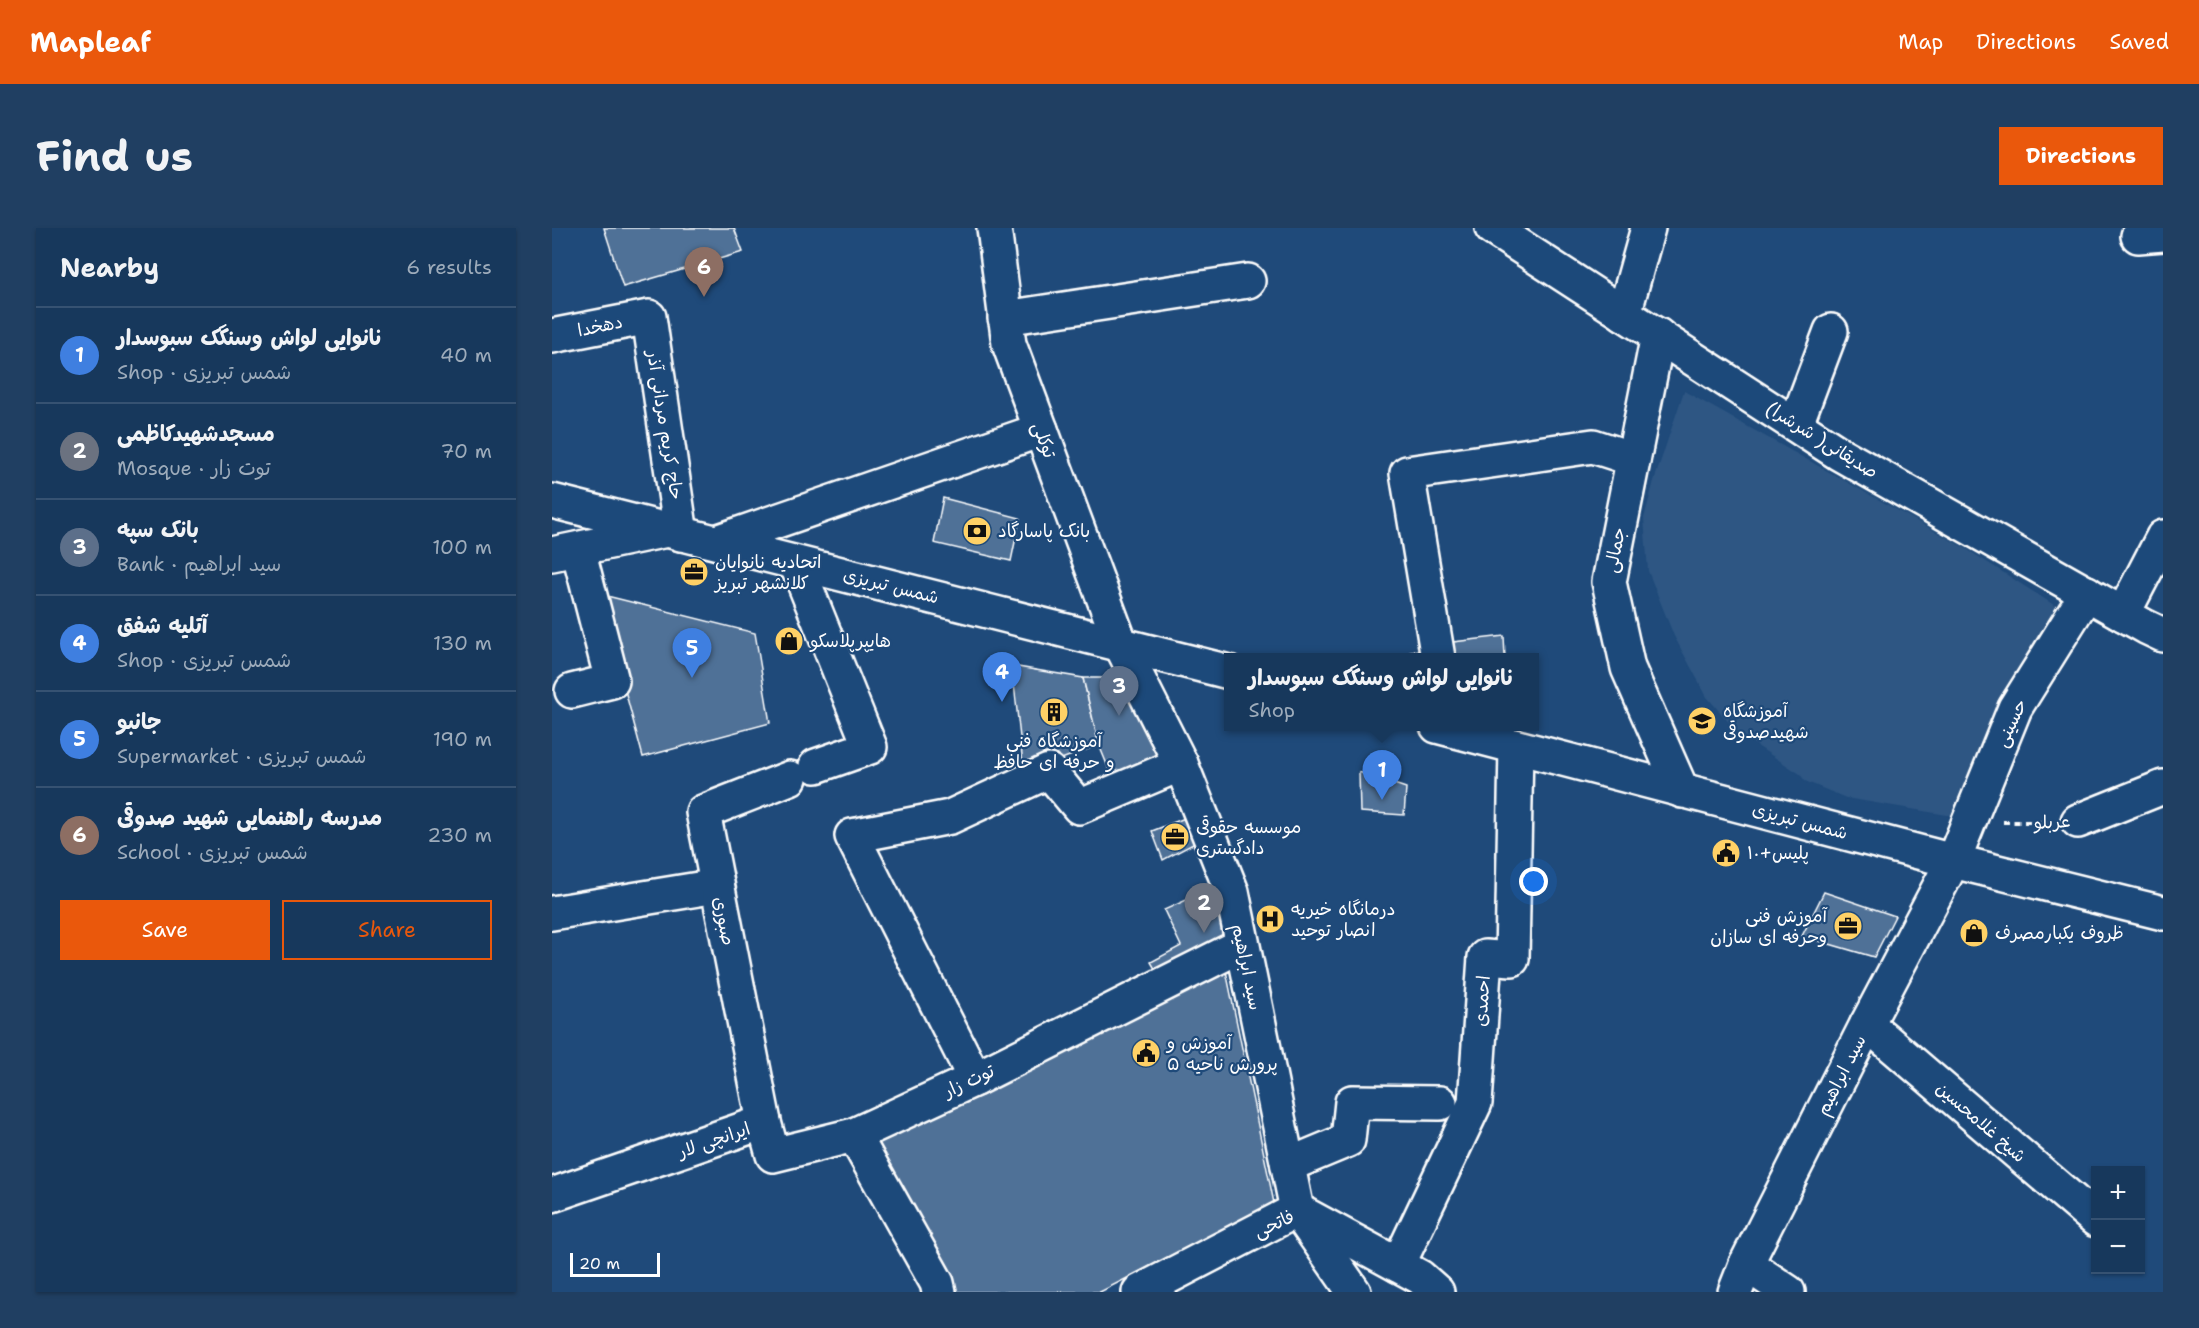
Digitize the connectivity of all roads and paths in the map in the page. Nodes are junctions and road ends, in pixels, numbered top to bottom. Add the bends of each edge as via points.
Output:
1 (993, 228) edge
2 (1492, 228) edge
3 (1648, 228) edge
4 (1248, 281) dead end
5 (1624, 314) junction
6 (648, 316) joint
7 (1005, 318) junction
8 (1830, 331) dead end
9 (1658, 335) junction
10 (552, 336) edge
11 (1796, 424) junction
12 (1041, 430) junction
13 (1633, 459) junction
14 (552, 501) edge
15 (674, 532) junction
16 (2163, 537) edge
17 (716, 542) junction
18 (565, 551) edge
19 (796, 562) junction
20 (2087, 593) junction
21 (2123, 614) junction
22 (2163, 635) edge
23 (1121, 645) junction
24 (1437, 653) edge
25 (1224, 671) edge
26 (572, 691) dead end
27 (1457, 731) edge
28 (1516, 747) junction
29 (1181, 764) junction
30 (2163, 787) edge
31 (1682, 791) junction
32 (1971, 818) junction
33 (2078, 821) joint
34 (1953, 861) junction
35 (717, 886) junction
36 (552, 913) edge
37 (2163, 913) edge
38 (1242, 945) junction
39 (1867, 1024) junction
40 (975, 1079) junction
41 (1440, 1103) dead end
42 (764, 1122) junction
43 (854, 1135) junction
44 (1288, 1165) junction
45 (552, 1195) edge
46 (1298, 1210) junction
47 (2091, 1216) edge
48 (1398, 1265) junction
49 (1741, 1278) edge
50 (939, 1292) edge
51 (1139, 1292) edge
52 (1354, 1292) edge
53 (1437, 1292) edge
54 (1788, 1292) edge

1 - 7 street, توکلی
2 - 5 street, (شرشرا )صدیقانی
3 - 5 street
4 - 7 street
5 - 9 street, (شرشرا )صدیقانی
6 - 10 street, دهخدا
6 - 15 street, حاج کریم مردانی آذر
7 - 12 street, توکلی via 1009,344
8 - 11 street
9 - 11 street, (شرشرا )صدیقانی
9 - 13 street, جمالی
11 - 20 street, (شرشرا )صدیقانی via 1840,454
12 - 17 street
12 - 23 street, توکلی
13 - 24 street via 1593,446 1407,473
13 - 31 street, جمالی via 1609,582 1628,668
14 - 15 street, شمس تبریزی
15 - 17 street, شمس تبریزی
15 - 18 street
16 - 21 street
17 - 19 street, شمس تبریزی
18 - 26 street via 612,681
19 - 23 street, شمس تبریزی
19 - 35 street, صبوری via 870,747 703,812
20 - 21 street, (شرشرا )صدیقانی
20 - 32 street, حسینی via 2015,708
21 - 22 street, (شرشرا )صدیقانی
23 - 25 street, شمس تبریزی
23 - 29 street, سید ابراهیم
27 - 28 street, شمس تبریزی
28 - 31 street, شمس تبریزی
28 - 48 street, احمدی via 1512,959 1485,957 1475,1103
29 - 38 street, سید ابراهیم via 1232,892
29 - 40 street via 1079,807 1049,771 950,817 852,836
30 - 33 street, عربلو
31 - 34 street, شمس تبریزی
32 - 33 path, عربلو via 2016,823
32 - 34 street, حسینی
34 - 37 street, شمس تبریزی
34 - 39 street, سید ابراهیم
35 - 36 street
35 - 42 street, صبوری
38 - 40 street, توت زار
38 - 44 street, سید ابراهیم
39 - 47 street, شیخ غلامحسین
39 - 49 street, سید ابراهیم
40 - 43 street, توت زار
41 - 44 street via 1352,1102 1348,1140
42 - 43 street, ایرانچی لار via 773,1155
42 - 45 street, ایرانچی لار
43 - 50 street
44 - 46 street, سید ابراهیم
46 - 48 street, فاتحی
46 - 51 street, فاتحی
46 - 52 street, سید ابراهیم
48 - 53 street, فاتحی
49 - 54 street

